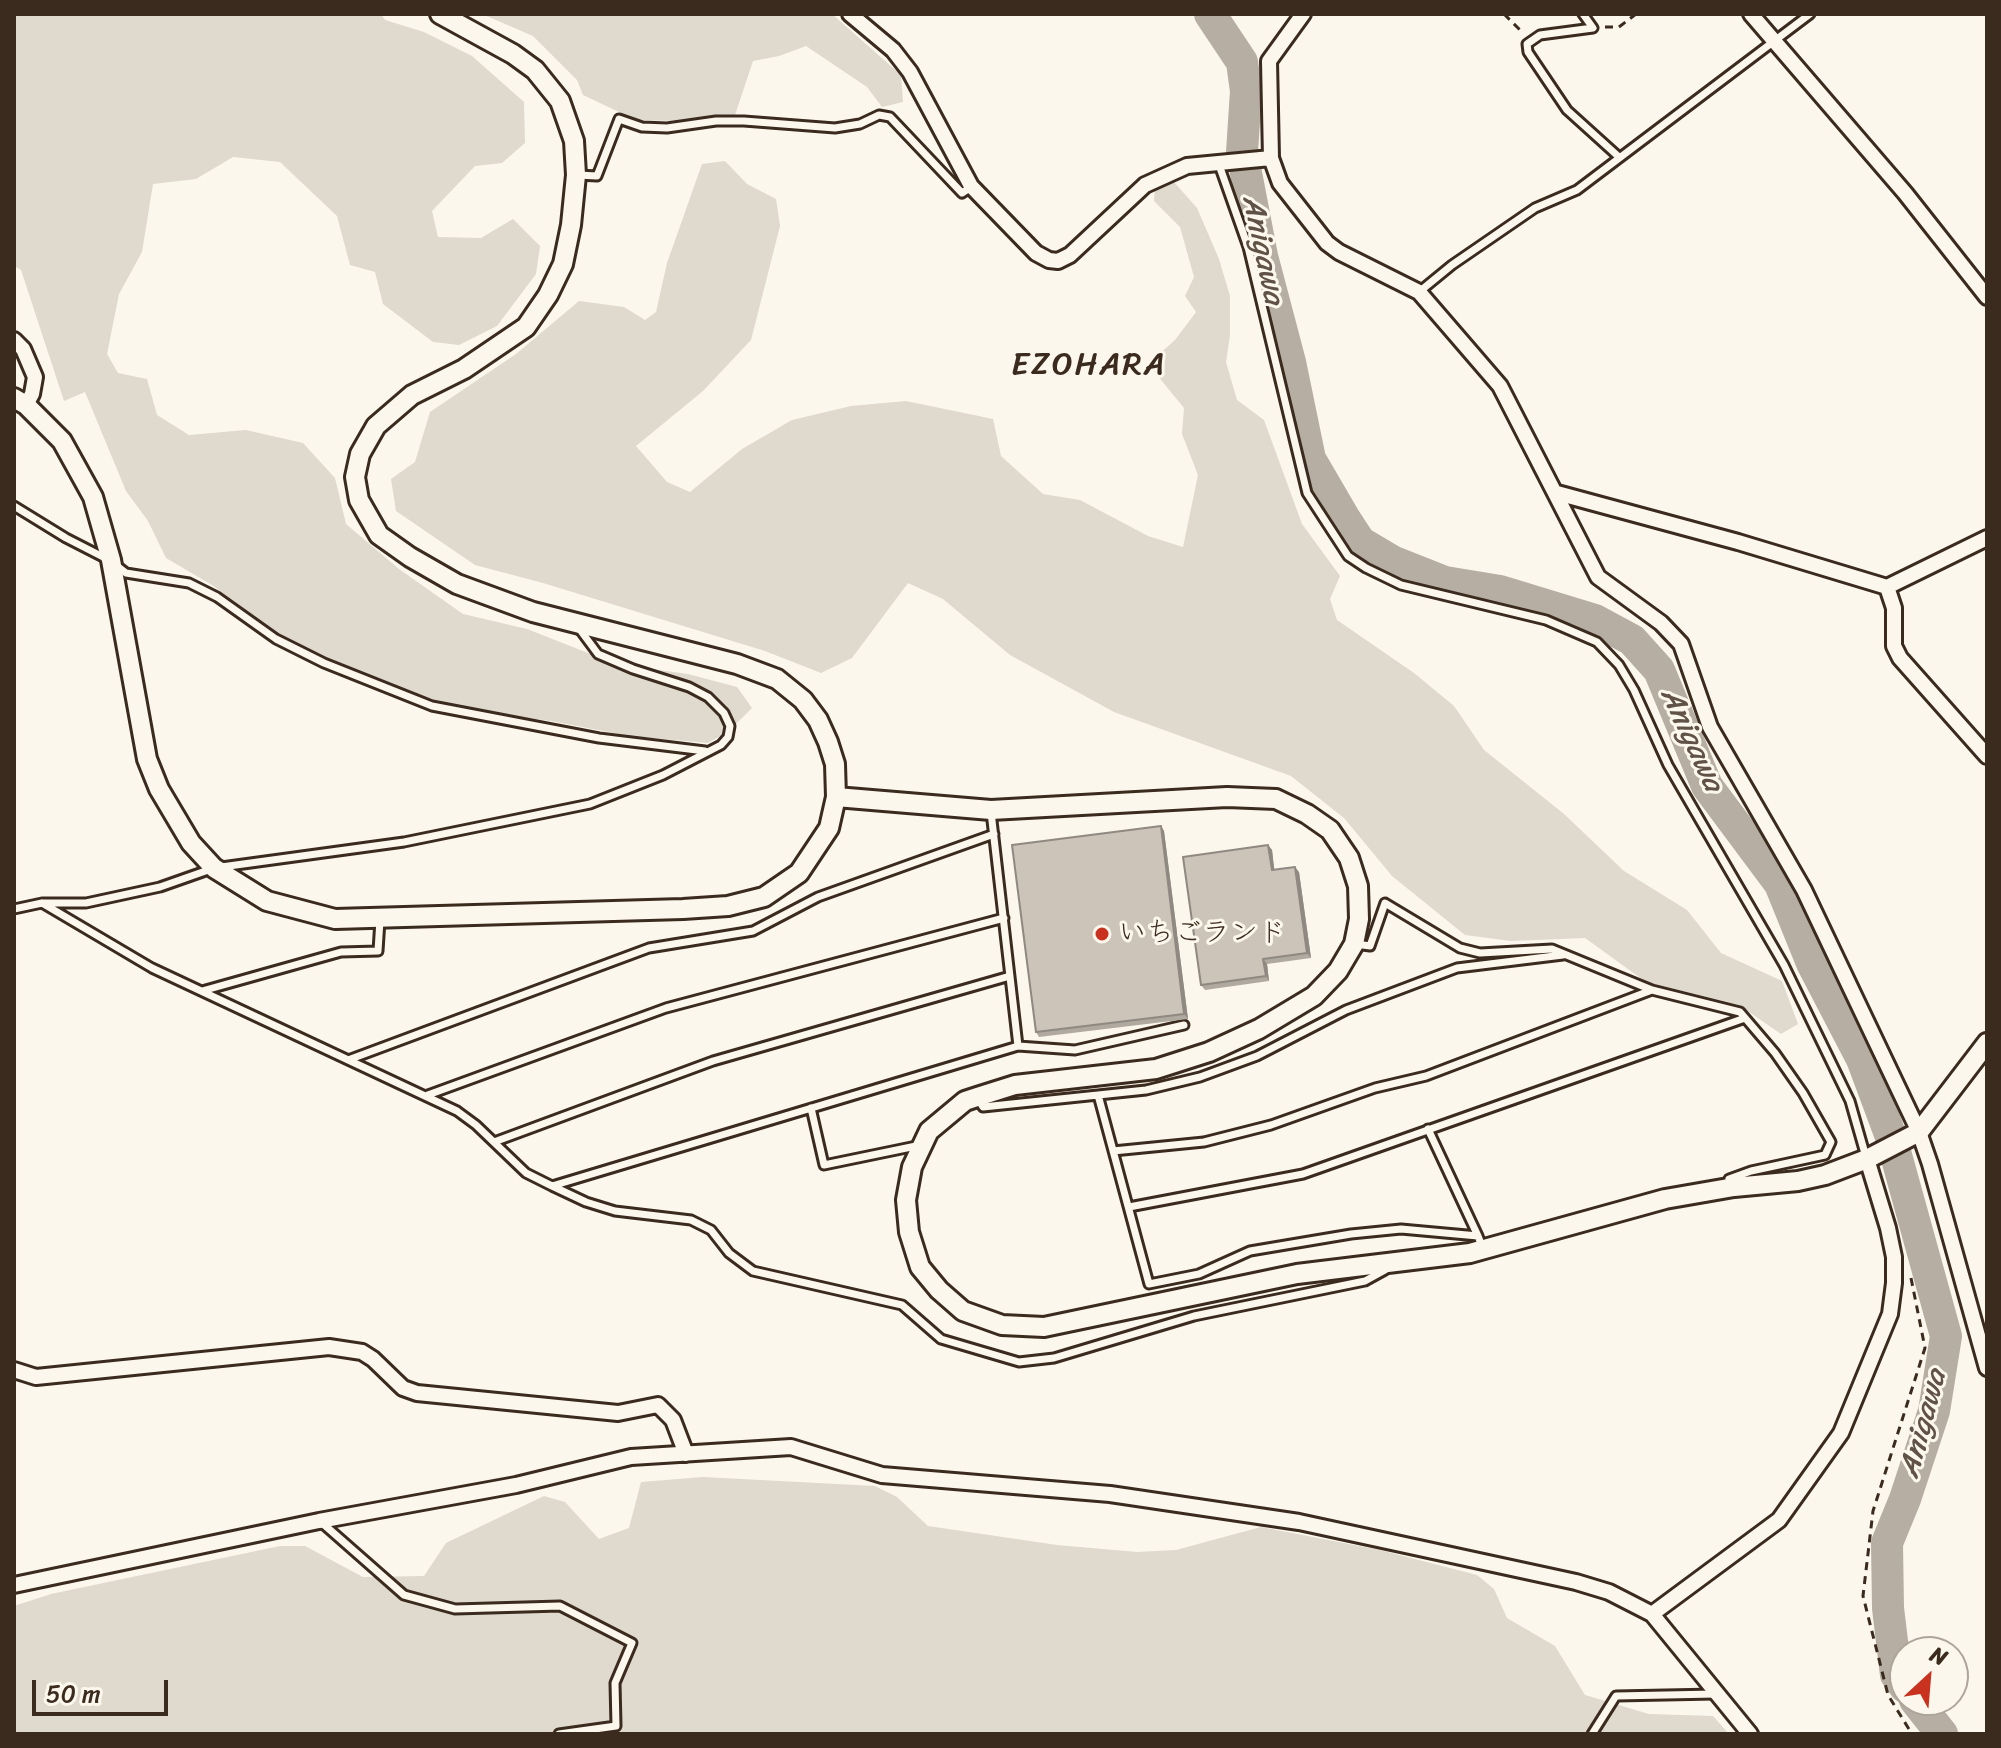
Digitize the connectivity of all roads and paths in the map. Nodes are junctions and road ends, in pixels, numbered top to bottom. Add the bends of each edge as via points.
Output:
1 (440, 14) edge
2 (850, 14) edge
3 (1303, 14) edge
4 (1504, 14) edge
5 (1583, 14) edge
6 (1636, 14) edge
7 (1751, 14) edge
8 (1810, 14) edge
9 (1593, 28) junction
10 (1772, 41) junction
11 (1531, 42) junction
12 (1264, 157) junction
13 (1619, 157) junction
14 (1218, 161) junction
15 (576, 175) junction
16 (971, 186) junction
17 (1419, 292) junction
18 (1987, 297) edge
19 (14, 340) edge
20 (20, 402) edge
21 (1557, 493) junction
22 (14, 506) edge
23 (1987, 538) edge
24 (111, 560) junction
25 (1887, 587) junction
26 (575, 623) junction
27 (705, 751) junction
28 (1987, 756) edge
29 (836, 797) junction
30 (991, 810) junction
31 (994, 834) junction
32 (214, 868) junction
33 (42, 903) junction
34 (14, 909) edge
35 (1004, 918) junction
36 (380, 920) junction
37 (1354, 944) junction
38 (1565, 955) junction
39 (1010, 976) junction
40 (1652, 990) junction
41 (202, 991) junction
42 (1745, 1018) junction
43 (1184, 1025) dead end
44 (1987, 1043) edge
45 (1018, 1046) junction
46 (348, 1060) junction
47 (1098, 1095) junction
48 (425, 1096) junction
49 (977, 1097) junction
50 (811, 1108) junction
51 (1428, 1129) junction
52 (1914, 1135) junction
53 (494, 1142) junction
54 (923, 1145) junction
55 (1113, 1151) junction
56 (1867, 1159) junction
57 (552, 1186) junction
58 (1665, 1199) junction
59 (1129, 1207) junction
60 (1481, 1242) junction
61 (1894, 1257) junction
62 (1395, 1263) junction
63 (1187, 1277) junction
64 (1192, 1296) junction
65 (1987, 1368) edge
66 (14, 1370) edge
67 (686, 1454) junction
68 (319, 1521) junction
69 (14, 1585) edge
70 (1652, 1614) junction
71 (1717, 1694) junction
72 (559, 1734) edge
73 (1592, 1734) edge
74 (1750, 1734) edge
75 (1912, 1734) edge

1 - 15 street via 513,54 551,87 569,122
2 - 16 street via 893,50 910,72
3 - 12 street via 1269,61
4 - 11 path
5 - 9 lane
6 - 9 path via 1619,27
7 - 10 street
8 - 10 lane
9 - 11 lane via 1540,35
10 - 13 lane
10 - 18 street via 1905,193
11 - 13 lane via 1528,52 1567,110
12 - 14 street
12 - 17 street via 1327,243
13 - 17 lane via 1577,190 1535,208
14 - 16 street via 1187,166 1145,185 1058,261 1036,253
14 - 56 lane via 1248,247 1307,493 1340,544 1348,556 1401,585 1546,620 1597,642 1619,665 1668,765 1784,965 1850,1101
15 - 16 lane via 597,176 619,119 642,127 744,121 835,128 879,115 890,117 962,193
15 - 26 street via 563,264 526,327 464,369 412,395 376,426 360,454 355,477 359,500 379,535 410,557 457,584
17 - 21 street via 1500,386
19 - 20 street via 35,377 32,394
20 - 24 street via 62,441 77,465 93,497
21 - 25 street
21 - 52 street via 1598,577 1681,644 1710,727 1804,890
22 - 24 lane
23 - 25 street
24 - 27 lane via 126,573 189,583 276,639 432,706 599,738
24 - 32 street via 147,759 173,817
25 - 28 street via 1900,658
26 - 27 lane via 598,654 708,697 730,726 721,745
26 - 29 street via 777,679 818,720 835,764
27 - 32 lane via 663,775 590,804 404,842
29 - 30 street
29 - 36 street via 829,828 799,873 752,900 683,909
30 - 31 lane
30 - 37 street via 1276,799 1330,830 1349,858 1358,886
31 - 35 lane
31 - 46 lane via 818,897 753,931 649,948
32 - 33 lane via 160,887 86,903
32 - 36 street via 267,901 335,919
33 - 34 lane
33 - 41 lane
35 - 39 lane
35 - 48 lane via 666,1008
36 - 41 lane via 378,951 341,952
37 - 38 lane via 1370,946 1385,903 1460,948 1480,953 1552,949
37 - 49 street via 1314,996 1209,1052 1156,1069 1015,1085
38 - 40 lane
38 - 47 lane via 1457,968 1346,1010 1257,1056 1200,1077
39 - 45 lane
39 - 53 lane via 713,1061
40 - 42 lane via 1740,1012
40 - 55 lane via 1426,1076 1271,1125 1204,1142
41 - 46 lane
42 - 51 lane
42 - 58 lane via 1803,1093 1831,1142 1825,1155 1665,1193
43 - 45 lane via 1075,1050
44 - 52 street
45 - 50 lane
46 - 48 lane
47 - 49 lane via 983,1107
47 - 55 lane
48 - 53 lane via 457,1111
49 - 54 street via 929,1131
50 - 54 lane via 824,1165
50 - 57 lane
51 - 59 lane via 1303,1174
51 - 60 lane
52 - 56 street
52 - 65 street via 1930,1164
53 - 57 lane via 526,1173
54 - 64 street via 912,1167 906,1200 909,1232 920,1267 963,1311 1002,1325 1044,1327
55 - 59 lane
56 - 58 street via 1798,1181
56 - 61 street
57 - 62 lane via 615,1211 691,1220 711,1230 753,1271 902,1305 941,1339 1019,1362 1054,1358 1194,1316 1365,1281
58 - 60 street
59 - 63 lane via 1149,1284
60 - 62 street
60 - 63 lane via 1401,1229 1351,1234 1250,1251
61 - 70 street via 1890,1314 1841,1433 1779,1520
61 - 75 path via 1911,1277 1925,1348 1873,1511 1863,1596 1888,1695
62 - 64 street via 1297,1274
63 - 64 lane
66 - 67 street via 36,1377 329,1347 362,1352 403,1388 417,1393 618,1413 658,1405 673,1420
67 - 68 street via 631,1457 516,1485
67 - 70 street via 791,1447 882,1475 1110,1494 1299,1522 1576,1582
68 - 69 street
68 - 72 lane via 404,1595 455,1609 560,1606 632,1643 615,1683 616,1726
70 - 71 street
71 - 73 lane via 1616,1696
71 - 74 street

